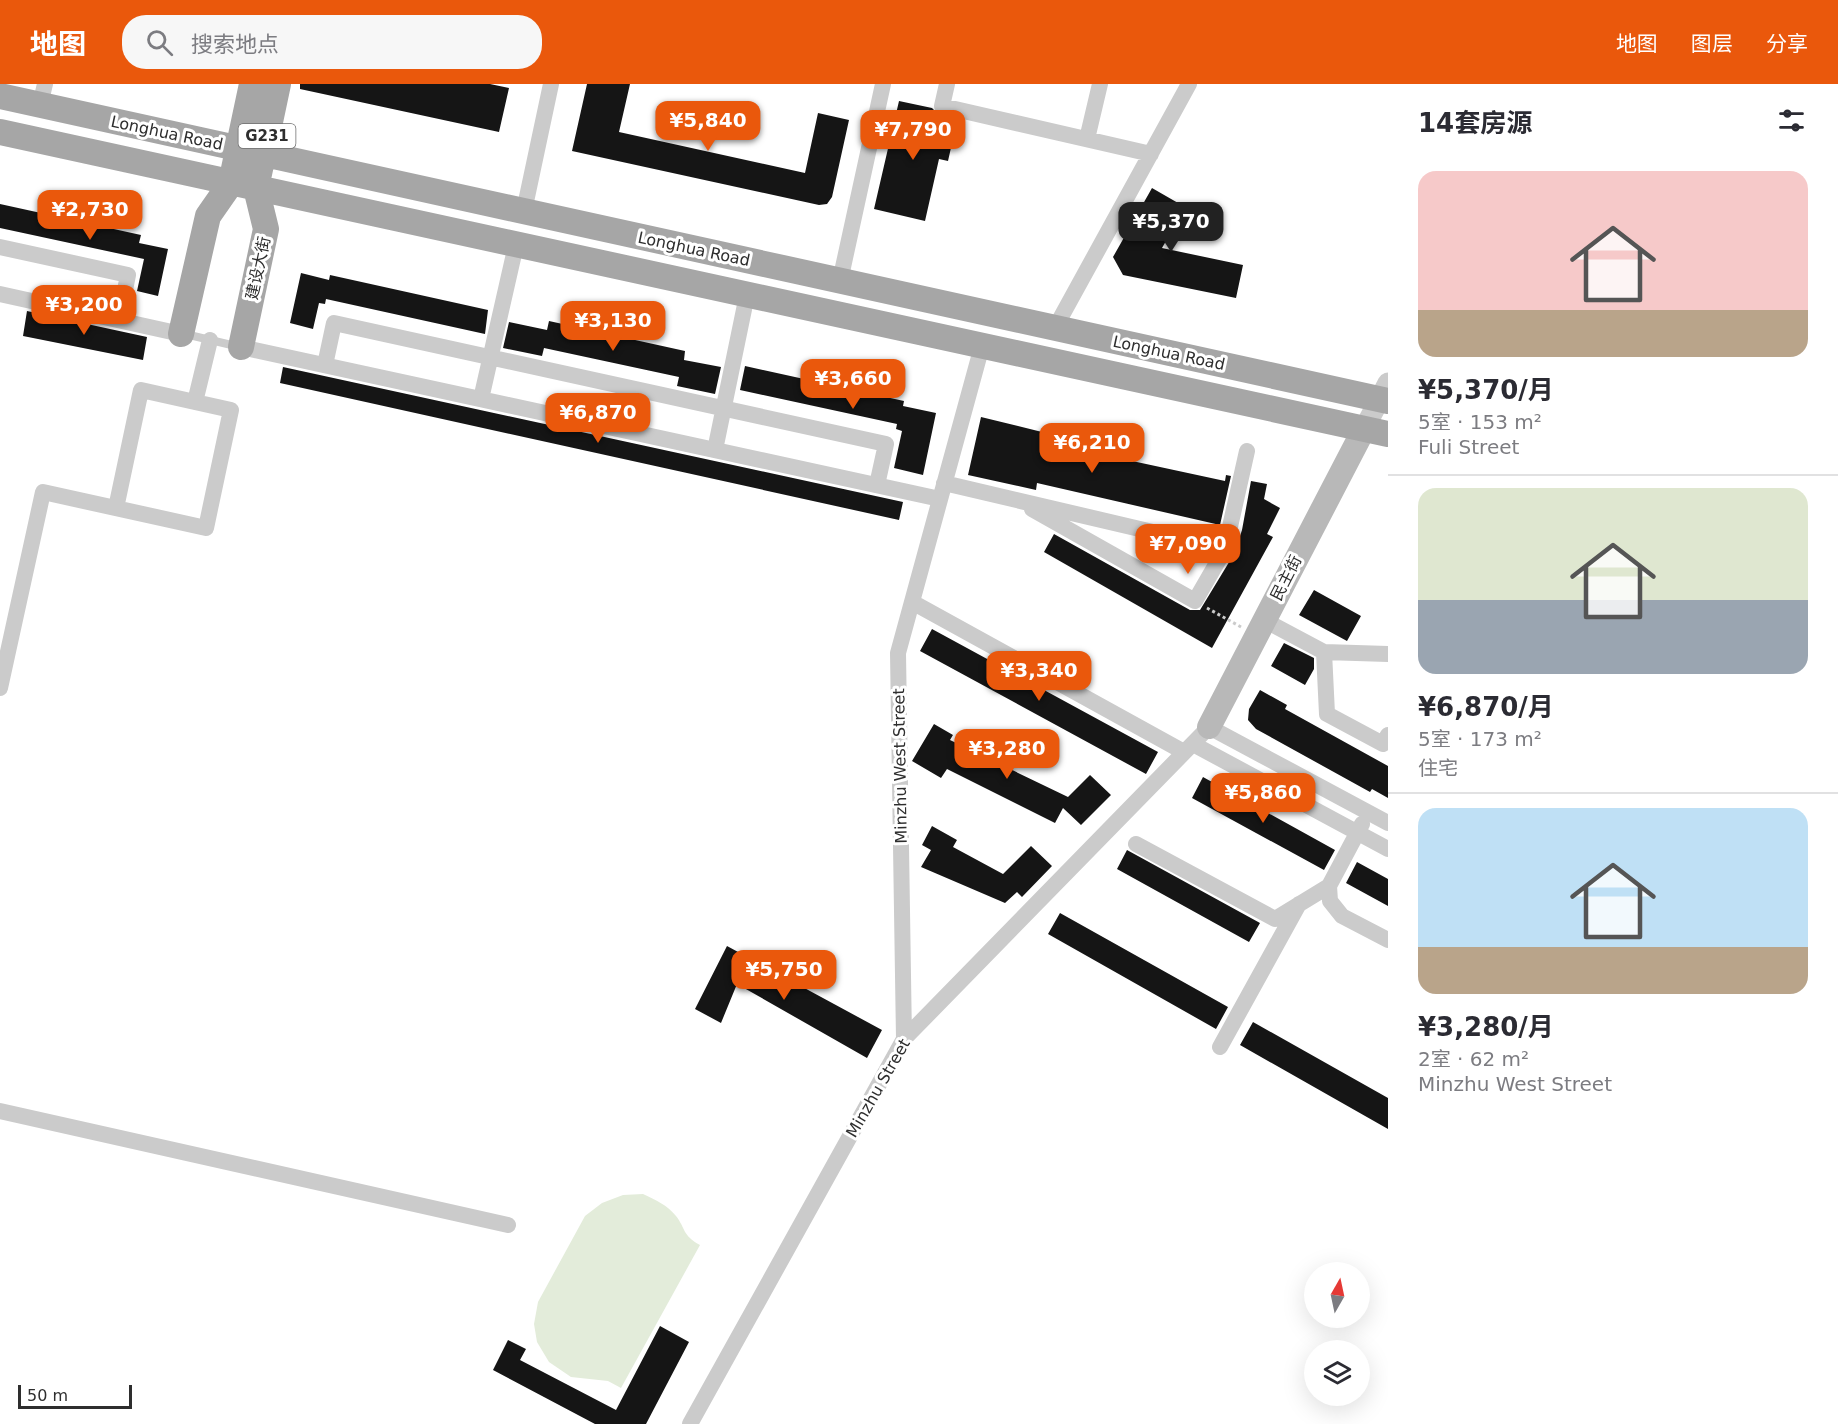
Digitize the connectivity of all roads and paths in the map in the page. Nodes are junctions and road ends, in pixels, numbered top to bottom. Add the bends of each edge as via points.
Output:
1 (252, 84) edge
2 (278, 84) edge
3 (551, 84) edge
4 (883, 84) edge
5 (947, 84) edge
6 (1100, 84) edge
7 (1189, 84) edge
8 (43, 94) edge
9 (0, 96) edge
10 (0, 132) edge
11 (1088, 139) junction
12 (238, 148) junction
13 (263, 154) junction
14 (1151, 154) junction
15 (231, 183) junction
16 (256, 188) junction
17 (524, 212) junction
18 (516, 245) junction
19 (0, 247) edge
20 (840, 281) junction
21 (0, 294) edge
22 (747, 295) junction
23 (119, 320) junction
24 (1055, 328) junction
25 (182, 334) junction
26 (210, 340) junction
27 (982, 346) junction
28 (241, 347) junction
29 (491, 357) junction
30 (325, 365) junction
31 (1385, 395) edge
32 (481, 399) junction
33 (195, 402) junction
34 (723, 408) junction
35 (1376, 431) edge
36 (715, 450) junction
37 (1247, 451) dead end
38 (877, 485) junction
39 (942, 491) junction
40 (1016, 500) junction
41 (116, 508) junction
42 (1225, 549) junction
43 (1196, 601) junction
44 (912, 602) junction
45 (1260, 628) junction
46 (1324, 652) junction
47 (1388, 654) edge
48 (0, 688) edge
49 (1209, 727) junction
50 (1388, 735) edge
51 (1188, 748) junction
52 (1368, 813) junction
53 (1388, 824) edge
54 (1358, 833) junction
55 (1136, 844) dead end
56 (1388, 849) edge
57 (1329, 886) junction
58 (1300, 904) junction
59 (1388, 940) edge
60 (904, 1039) junction
61 (1220, 1047) dead end
62 (0, 1111) edge
63 (508, 1225) dead end
64 (690, 1424) edge

1 - 12 main road, G231
2 - 13 main road, 建设大街 / G231
3 - 17 street
4 - 20 street
5 - 11 street via 942,106
6 - 11 street
7 - 14 street
8 - 9 main road, Longhua Road
8 - 12 main road, Longhua Road
10 - 15 main road, Longhua Road
11 - 14 street
12 - 13 main road, Longhua Road
12 - 15 main road
13 - 16 main road, 建设大街 / G231
13 - 17 main road, Longhua Road
14 - 24 street
15 - 16 main road, Longhua Road
15 - 25 main road via 208,216
16 - 18 main road, Longhua Road
16 - 28 main road, 建设大街 via 266,229
17 - 20 main road, Longhua Road
18 - 22 main road, Longhua Road
18 - 29 street
19 - 23 street via 129,275
20 - 24 main road, Longhua Road
21 - 23 street
22 - 27 main road, Longhua Road
22 - 34 street
23 - 25 street
24 - 31 main road, Longhua Road
25 - 26 lane
26 - 28 lane
26 - 33 street
27 - 35 main road, Longhua Road
27 - 39 street, Minzhu West Street
28 - 30 street
29 - 30 street via 334,323
29 - 32 street
29 - 34 street
30 - 32 street
31 - 35 street
32 - 36 street
33 - 41 street via 141,390
33 - 41 street via 231,410 206,528
34 - 36 street
34 - 38 street via 886,444
35 - 45 main road, 民主街
36 - 38 street
37 - 42 street
38 - 39 street
39 - 40 street
39 - 44 street, Minzhu West Street
40 - 42 street
40 - 43 street
41 - 48 street via 43,492
42 - 43 street
43 - 45 path
44 - 51 street
44 - 60 street, Minzhu West Street via 898,653
45 - 46 street
45 - 49 main road, 民主街
46 - 47 street
46 - 50 street via 1327,714 1383,744
49 - 51 street, Minzhu Street
49 - 52 street
51 - 54 street
51 - 60 street, Minzhu Street
52 - 53 street
52 - 54 street
54 - 56 street
54 - 57 street
55 - 58 street via 1275,918
57 - 58 street
57 - 59 street via 1330,901 1342,916
58 - 61 street
60 - 64 street, Minzhu Street
62 - 63 street

